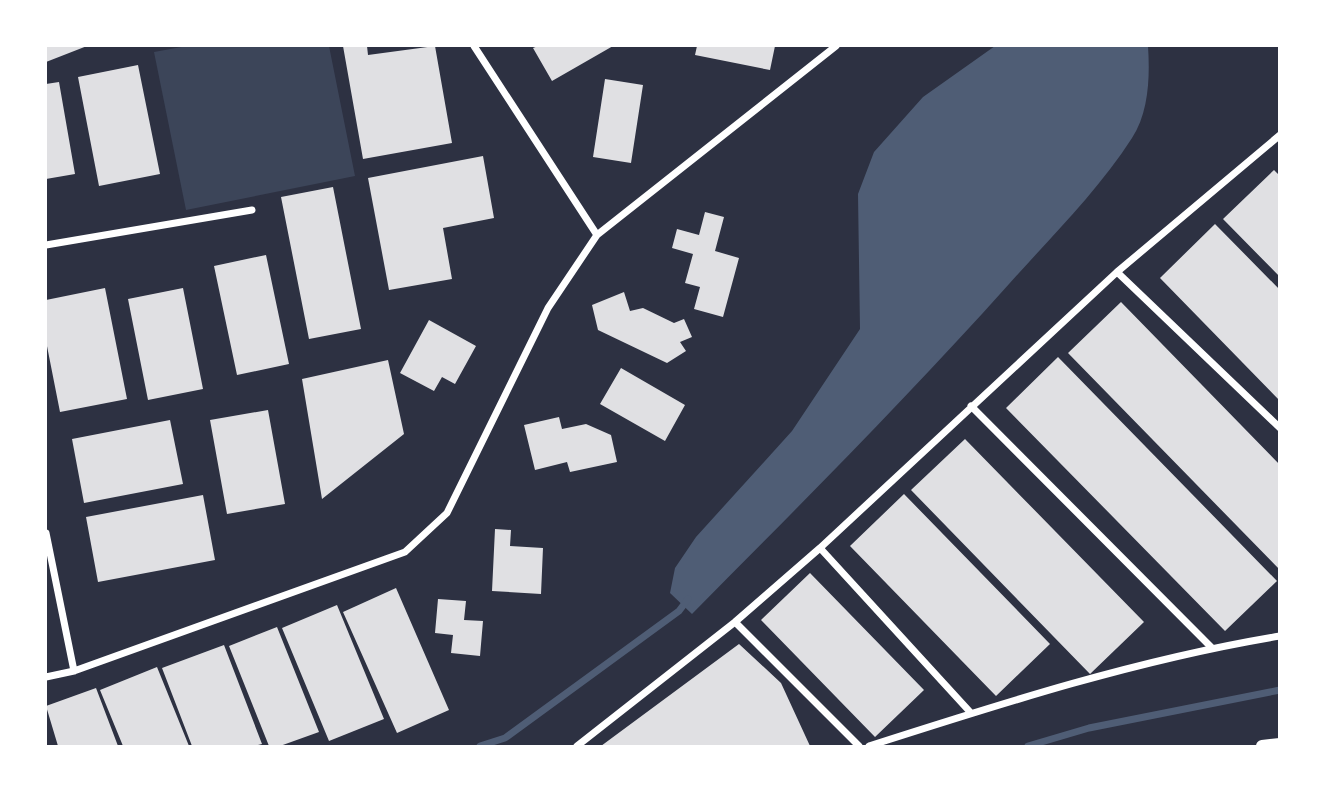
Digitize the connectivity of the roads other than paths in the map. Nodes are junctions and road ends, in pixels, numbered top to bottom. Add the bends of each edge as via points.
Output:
1 (474, 46) edge
2 (836, 46) edge
3 (1279, 136) edge
4 (252, 210) dead end
5 (597, 234) junction
6 (46, 245) edge
7 (1117, 272) junction
8 (971, 406) junction
9 (1279, 428) edge
10 (46, 533) edge
11 (820, 548) junction
12 (735, 622) junction
13 (1279, 636) edge
14 (1211, 647) junction
15 (74, 671) junction
16 (46, 677) edge
17 (971, 713) junction
18 (1279, 744) edge
19 (577, 747) edge
20 (859, 747) edge
21 (869, 747) edge
22 (1262, 747) edge

1 - 5 street
2 - 5 street
3 - 7 street
4 - 6 street
5 - 15 street via 548,308 447,513 405,552
7 - 8 street
7 - 9 street
8 - 11 street
8 - 14 street
10 - 15 street
11 - 12 street
11 - 17 street
12 - 19 street
12 - 20 street
13 - 14 street
14 - 17 street
15 - 16 street
17 - 21 street
18 - 22 street

